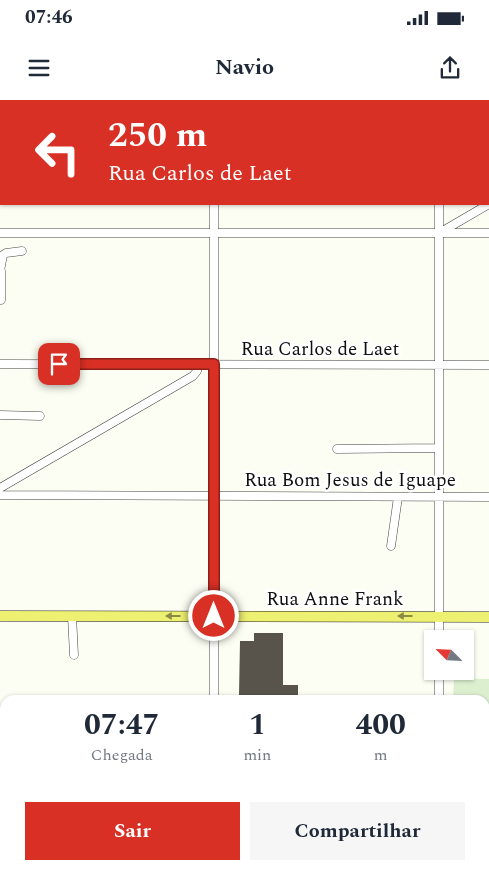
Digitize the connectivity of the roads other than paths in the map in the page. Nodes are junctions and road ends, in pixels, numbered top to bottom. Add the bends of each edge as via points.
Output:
1 (214, 205) edge
2 (439, 205) edge
3 (487, 205) edge
4 (0, 233) edge
5 (214, 233) junction
6 (439, 233) junction
7 (489, 233) edge
8 (22, 251) dead end
9 (0, 271) edge
10 (1, 300) edge
11 (0, 364) edge
12 (198, 364) junction
13 (214, 364) junction
14 (439, 365) junction
15 (489, 365) edge
16 (0, 416) edge
17 (40, 416) dead end
18 (439, 448) junction
19 (337, 449) dead end
20 (0, 488) edge
21 (0, 495) edge
22 (214, 496) junction
23 (398, 496) junction
24 (439, 497) junction
25 (489, 497) edge
26 (391, 546) dead end
27 (0, 616) edge
28 (72, 616) junction
29 (214, 616) junction
30 (439, 616) junction
31 (489, 616) edge
32 (439, 630) edge
33 (74, 655) dead end
34 (439, 680) edge
35 (214, 695) edge
36 (439, 695) edge

1 - 5 street
2 - 6 street
3 - 6 street
4 - 5 street
5 - 6 street
5 - 13 street
6 - 7 street
6 - 14 street
8 - 9 street via 3,255
9 - 10 street
11 - 12 street, Rua Carlos de Laet
12 - 13 street, Rua Carlos de Laet
12 - 20 street via 193,376
13 - 14 street, Rua Carlos de Laet
13 - 22 street
14 - 15 street, Rua Carlos de Laet
14 - 18 street
16 - 17 street
18 - 19 street
18 - 24 street
21 - 22 street, Rua Bom Jesus de Iguape
22 - 23 street, Rua Bom Jesus de Iguape
22 - 29 street
23 - 24 street, Rua Bom Jesus de Iguape
23 - 26 street
24 - 25 street, Rua Bom Jesus de Iguape
24 - 30 street
27 - 28 main road, Rua Anne Frank
29 -> 28 main road, Rua Anne Frank
28 - 33 street
30 -> 29 main road, Rua Anne Frank
29 - 35 street
30 - 31 main road, Rua Anne Frank
30 - 32 street
34 - 36 street

